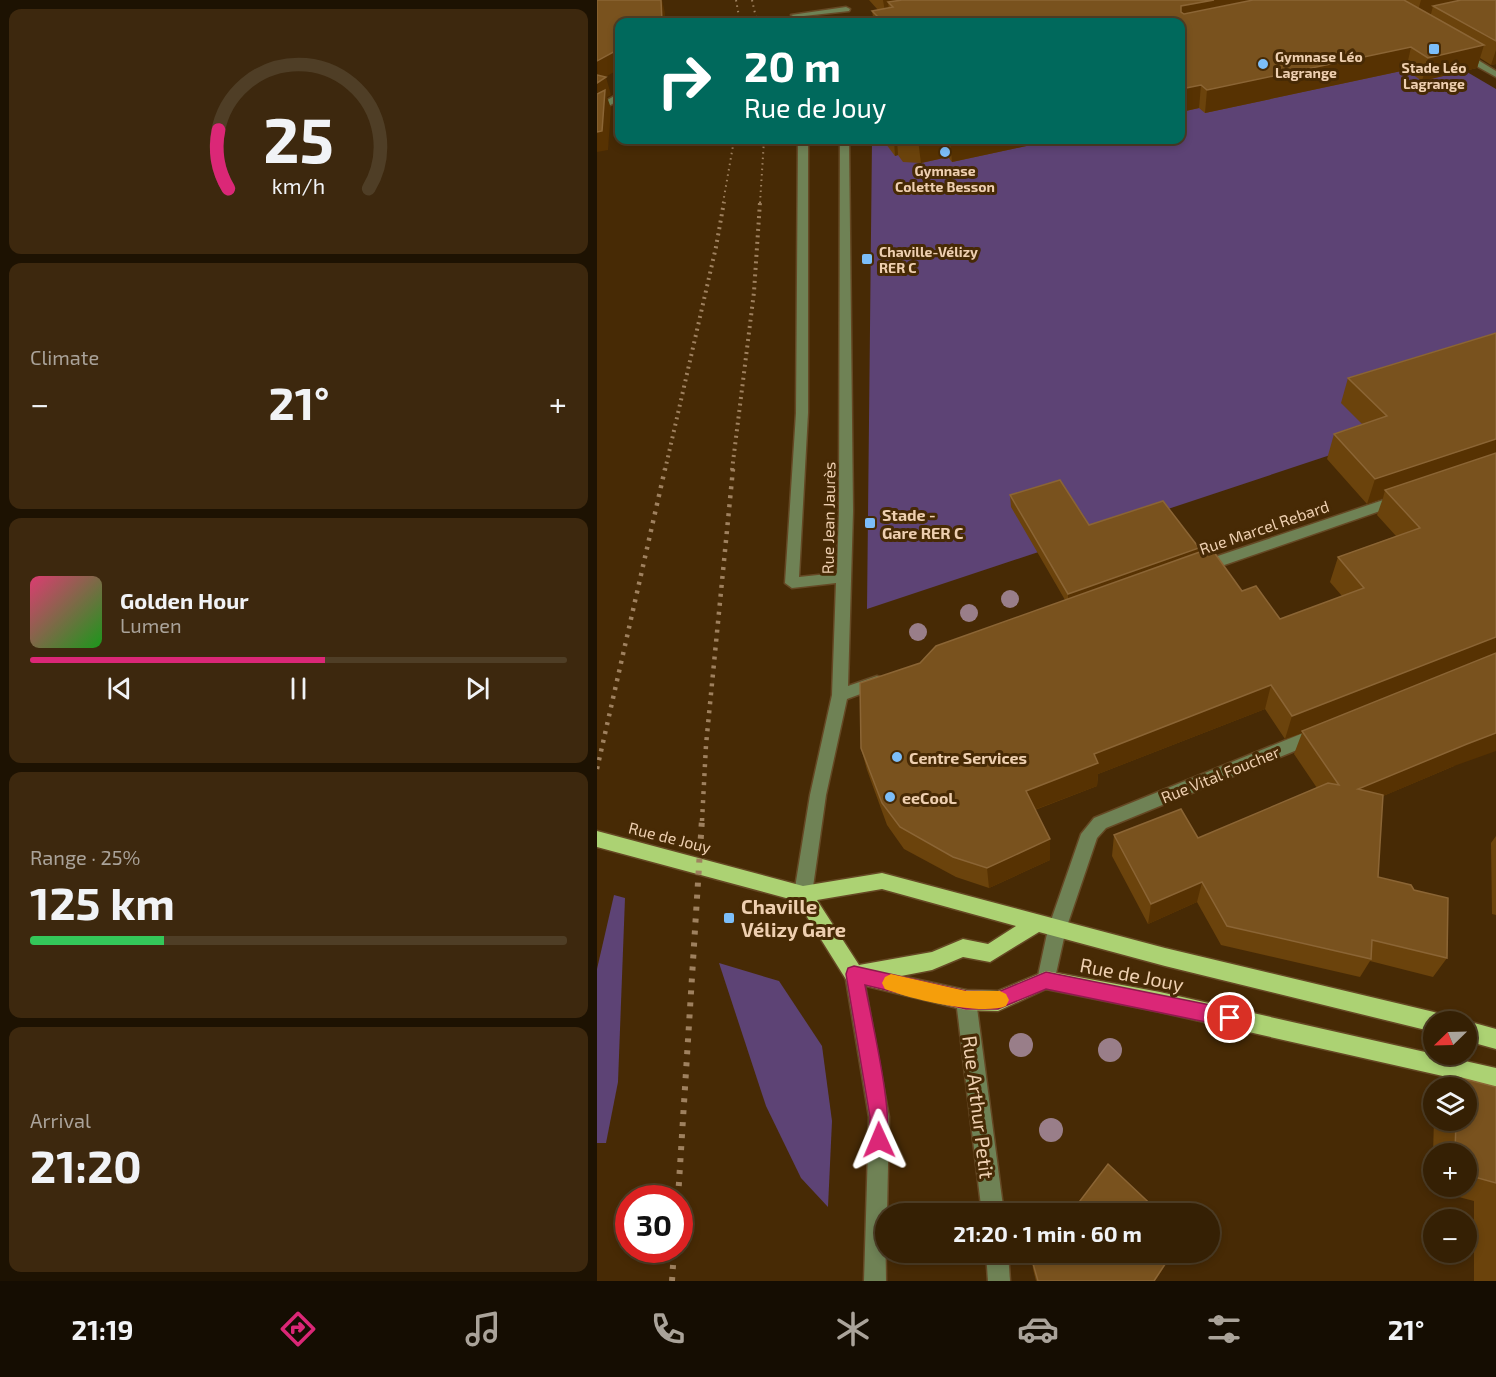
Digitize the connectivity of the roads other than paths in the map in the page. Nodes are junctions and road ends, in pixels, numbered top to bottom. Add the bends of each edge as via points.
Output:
1 (846, 0) edge
2 (795, 15) dead end
3 (1447, 46) edge
4 (1496, 75) edge
5 (615, 99) edge
6 (597, 110) edge
7 (803, 144) edge
8 (845, 144) edge
9 (1407, 497) edge
10 (1184, 573) edge
11 (844, 577) junction
12 (887, 679) edge
13 (840, 695) junction
14 (1333, 728) edge
15 (597, 839) edge
16 (803, 894) junction
17 (1036, 923) junction
18 (1057, 928) junction
19 (854, 974) junction
20 (1046, 980) junction
21 (966, 1000) junction
22 (1423, 1019) edge
23 (1477, 1034) edge
24 (1496, 1039) edge
25 (1496, 1078) edge
26 (992, 1203) edge
27 (998, 1263) edge
28 (875, 1281) edge
29 (999, 1281) edge

1 - 2 street via 845,12
3 - 4 street
5 - 6 street
7 - 11 street via 802,413 792,583
8 - 11 street, Rue Jean Jaurès
9 - 10 street, Rue Marcel Rebard
11 - 13 street, Rue Jean Jaurès
12 - 13 street
13 - 16 street, Rue Jean Jaurès via 818,795
14 - 18 street, Rue Vital Foucher via 1100,824 1090,834
15 - 16 main road, Rue de Jouy
16 - 17 main road, Rue de Jouy via 882,881
16 - 19 main road
17 - 18 main road, Rue de Jouy
17 - 19 main road via 990,952 963,948 932,961
18 - 20 street, Rue Vital Foucher
18 - 22 main road, Rue de Jouy
19 - 21 main road
19 - 28 street via 879,1117
20 - 21 main road via 998,1001
20 - 25 main road, Rue de Jouy
21 - 26 street, Rue Arthur Petit
23 - 24 main road
27 - 29 street

